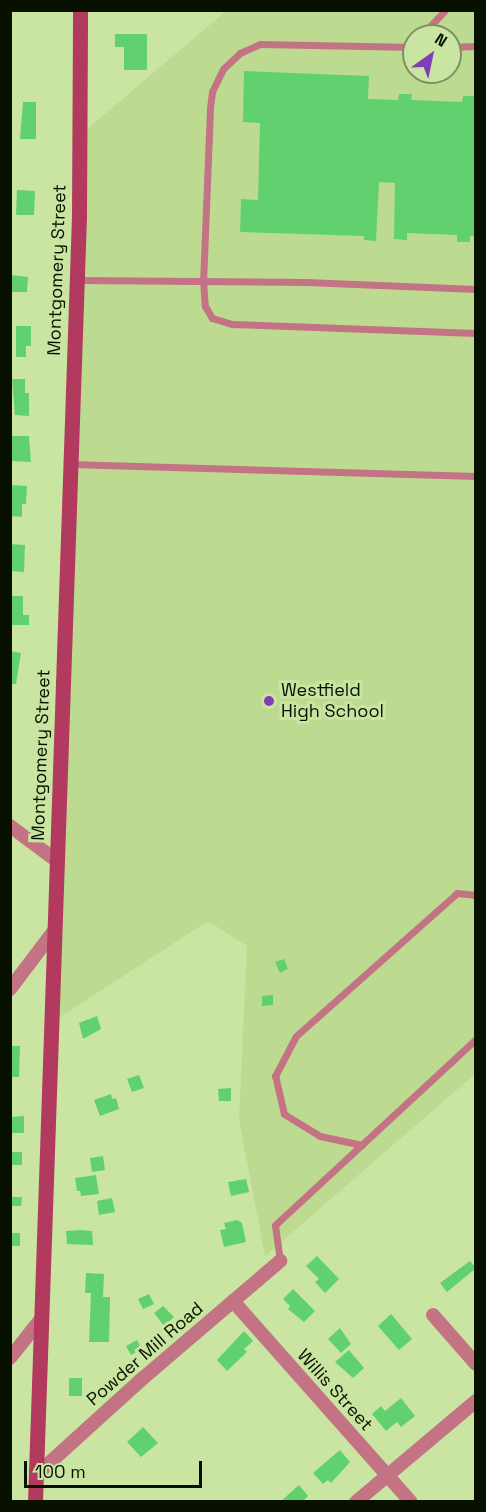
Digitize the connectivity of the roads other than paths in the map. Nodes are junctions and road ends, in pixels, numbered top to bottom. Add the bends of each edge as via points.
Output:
1 (80, 10) edge
2 (445, 10) edge
3 (432, 24) edge
4 (402, 46) edge
5 (76, 280) junction
6 (204, 280) junction
7 (476, 289) edge
8 (476, 333) edge
9 (70, 464) junction
10 (476, 477) edge
11 (10, 826) edge
12 (57, 861) junction
13 (476, 895) edge
14 (54, 931) junction
15 (10, 989) edge
16 (476, 1039) edge
17 (362, 1145) junction
18 (280, 1261) joint
19 (233, 1301) junction
20 (433, 1315) dead end
21 (41, 1318) junction
22 (10, 1358) edge
23 (476, 1364) edge
24 (476, 1401) edge
25 (387, 1475) junction
26 (36, 1476) junction
27 (35, 1502) edge
28 (356, 1502) edge
29 (411, 1502) edge

1 - 5 main road, Montgomery Street
2 - 3 lane
4 - 6 lane via 260,44 231,60 217,79 210,109
5 - 6 lane
5 - 9 main road, Montgomery Street
6 - 7 lane
6 - 8 lane via 205,306 212,318 232,324
9 - 10 lane
9 - 12 main road, Montgomery Street
11 - 12 street
12 - 14 main road, Montgomery Street
13 - 17 lane via 457,893 296,1036 275,1076 284,1114 320,1136
14 - 15 street
14 - 21 main road, Montgomery Street
16 - 17 lane
17 - 18 lane via 275,1225
18 - 19 street, Powder Mill Road
19 - 25 street, Willis Street
19 - 26 street, Powder Mill Road
20 - 23 street
21 - 22 street
21 - 26 main road, Montgomery Street
24 - 25 street
25 - 28 street
25 - 29 street, Willis Street
26 - 27 main road, Montgomery Street

